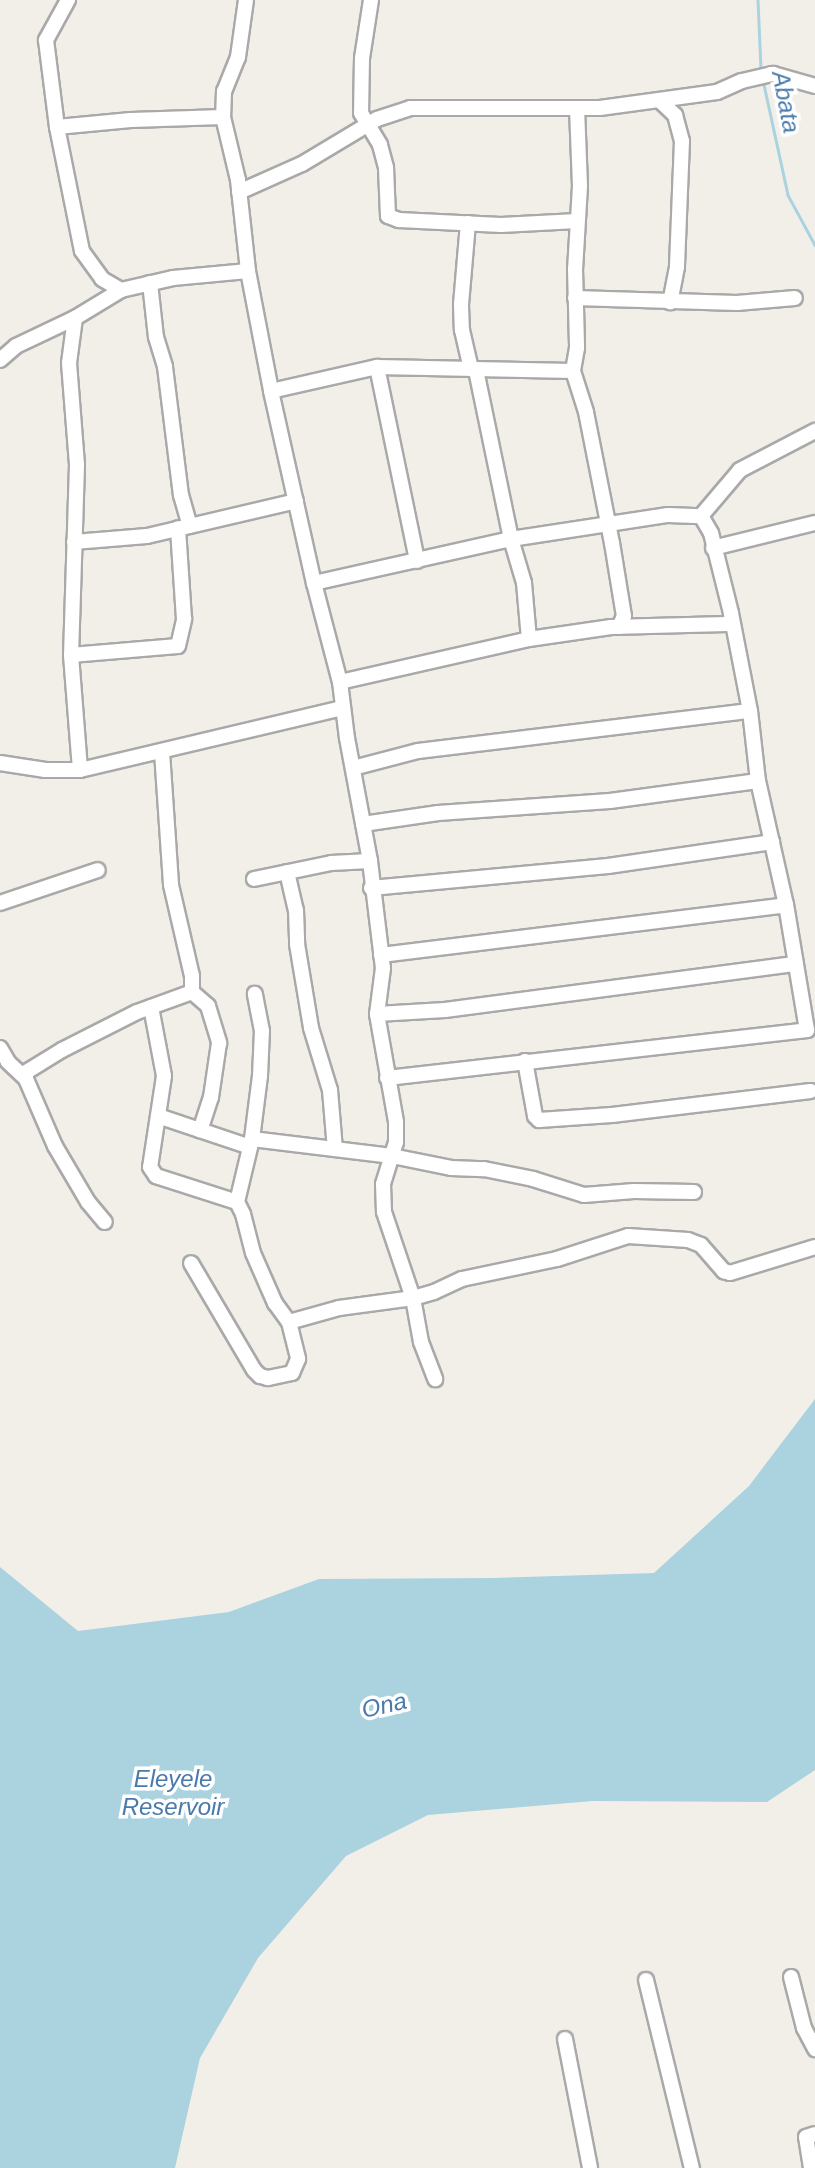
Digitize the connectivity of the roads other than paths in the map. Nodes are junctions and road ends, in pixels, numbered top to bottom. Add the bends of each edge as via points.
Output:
1 (68, 0) edge
2 (246, 0) edge
3 (371, 0) edge
4 (815, 86) edge
5 (660, 101) junction
6 (577, 108) junction
7 (223, 117) junction
8 (368, 124) junction
9 (57, 127) junction
10 (239, 192) junction
11 (577, 221) junction
12 (468, 223) junction
13 (248, 271) junction
14 (150, 283) junction
15 (121, 290) junction
16 (575, 298) junction
17 (795, 298) dead end
18 (670, 302) junction
19 (75, 318) junction
20 (0, 360) edge
21 (377, 367) junction
22 (473, 370) junction
23 (573, 371) junction
24 (271, 391) junction
25 (815, 431) edge
26 (296, 501) junction
27 (701, 516) junction
28 (815, 523) edge
29 (608, 524) junction
30 (184, 527) junction
31 (511, 539) junction
32 (74, 542) junction
33 (713, 548) junction
34 (417, 561) junction
35 (314, 583) junction
36 (730, 620) junction
37 (619, 627) junction
38 (529, 639) junction
39 (71, 655) junction
40 (340, 682) junction
41 (342, 708) junction
42 (750, 710) junction
43 (162, 752) junction
44 (0, 763) edge
45 (353, 768) junction
46 (80, 770) junction
47 (758, 781) junction
48 (363, 824) junction
49 (772, 842) junction
50 (370, 861) junction
51 (98, 870) dead end
52 (287, 872) junction
53 (254, 879) dead end
54 (371, 888) junction
55 (0, 903) edge
56 (786, 905) junction
57 (381, 955) junction
58 (796, 964) junction
59 (192, 992) junction
60 (255, 994) dead end
61 (151, 1007) junction
62 (377, 1014) junction
63 (0, 1048) edge
64 (525, 1061) junction
65 (23, 1074) junction
66 (387, 1078) junction
67 (811, 1091) dead end
68 (158, 1116) junction
69 (200, 1130) junction
70 (251, 1143) junction
71 (335, 1149) junction
72 (392, 1156) junction
73 (694, 1192) dead end
74 (237, 1202) junction
75 (105, 1222) dead end
76 (815, 1247) edge
77 (191, 1263) dead end
78 (413, 1298) junction
79 (289, 1322) junction
80 (435, 1379) dead end
81 (790, 1977) dead end
82 (646, 1980) dead end
83 (565, 2039) dead end
84 (815, 2049) edge
85 (815, 2134) edge
86 (590, 2168) edge
87 (692, 2168) edge
88 (811, 2168) edge

1 - 9 street via 46,40
2 - 7 street via 238,57 224,91
3 - 8 street via 362,58 361,113
4 - 5 street via 780,74 766,75 717,92
5 - 6 street
5 - 18 street via 675,116 682,141 677,267
6 - 8 street via 410,108
6 - 11 street
7 - 9 street
7 - 10 street
8 - 10 street via 302,164
8 - 12 street via 386,167 391,219
9 - 15 street via 82,251 102,279
10 - 13 street
11 - 12 street
11 - 16 street
12 - 22 street via 461,305 462,330
13 - 14 street
13 - 24 street
14 - 15 street
14 - 30 street via 156,337 166,367
15 - 19 street
16 - 18 street
16 - 23 street
17 - 18 street
19 - 20 street via 16,346
19 - 32 street via 69,363 77,465
21 - 22 street
21 - 24 street
21 - 34 street
22 - 23 street
22 - 31 street
23 - 29 street via 586,412
24 - 26 street
25 - 27 street via 740,470
26 - 30 street
26 - 35 street
27 - 29 street via 673,514
27 - 33 street
28 - 33 street
29 - 31 street
29 - 37 street via 624,616
30 - 32 street via 128,540
30 - 39 street via 184,619 178,646
31 - 34 street
31 - 38 street via 524,583
32 - 39 street
33 - 36 street
34 - 35 street
35 - 40 street
36 - 37 street via 727,624
36 - 42 street
37 - 38 street
38 - 40 street
39 - 46 street
40 - 41 street
41 - 43 street
41 - 45 street
42 - 45 street via 418,751
42 - 47 street
43 - 46 street
43 - 59 street via 171,886
44 - 46 street
45 - 48 street
47 - 48 street via 599,802 438,813
47 - 49 street
48 - 50 street
49 - 54 street via 553,872
49 - 56 street
50 - 52 street
50 - 54 street
51 - 55 street
52 - 53 street
52 - 71 street via 311,1028 331,1090
54 - 57 street
56 - 57 street
56 - 58 street
57 - 62 street via 383,982
58 - 62 street via 445,1010
58 - 64 street via 807,1030
59 - 61 street
59 - 69 street via 208,1006 219,1043 211,1097
60 - 70 street via 262,1031
61 - 65 street
61 - 68 street via 164,1076
62 - 66 street
63 - 65 street
64 - 66 street
64 - 67 street via 539,1120
65 - 75 street via 55,1146
66 - 72 street via 396,1122
68 - 69 street
68 - 74 street via 150,1167 156,1177
69 - 70 street
70 - 71 street
70 - 74 street
71 - 72 street
72 - 73 street via 512,1174 584,1195
72 - 78 street via 383,1184 383,1204
74 - 79 street via 253,1253 275,1303
76 - 78 street via 730,1273 701,1245 669,1237 628,1236 556,1259 462,1279
77 - 79 street via 260,1376 289,1375 298,1366
78 - 79 street via 339,1308
78 - 80 street via 421,1342
81 - 84 street via 804,2028
82 - 87 street
83 - 86 street
85 - 88 street via 806,2137

